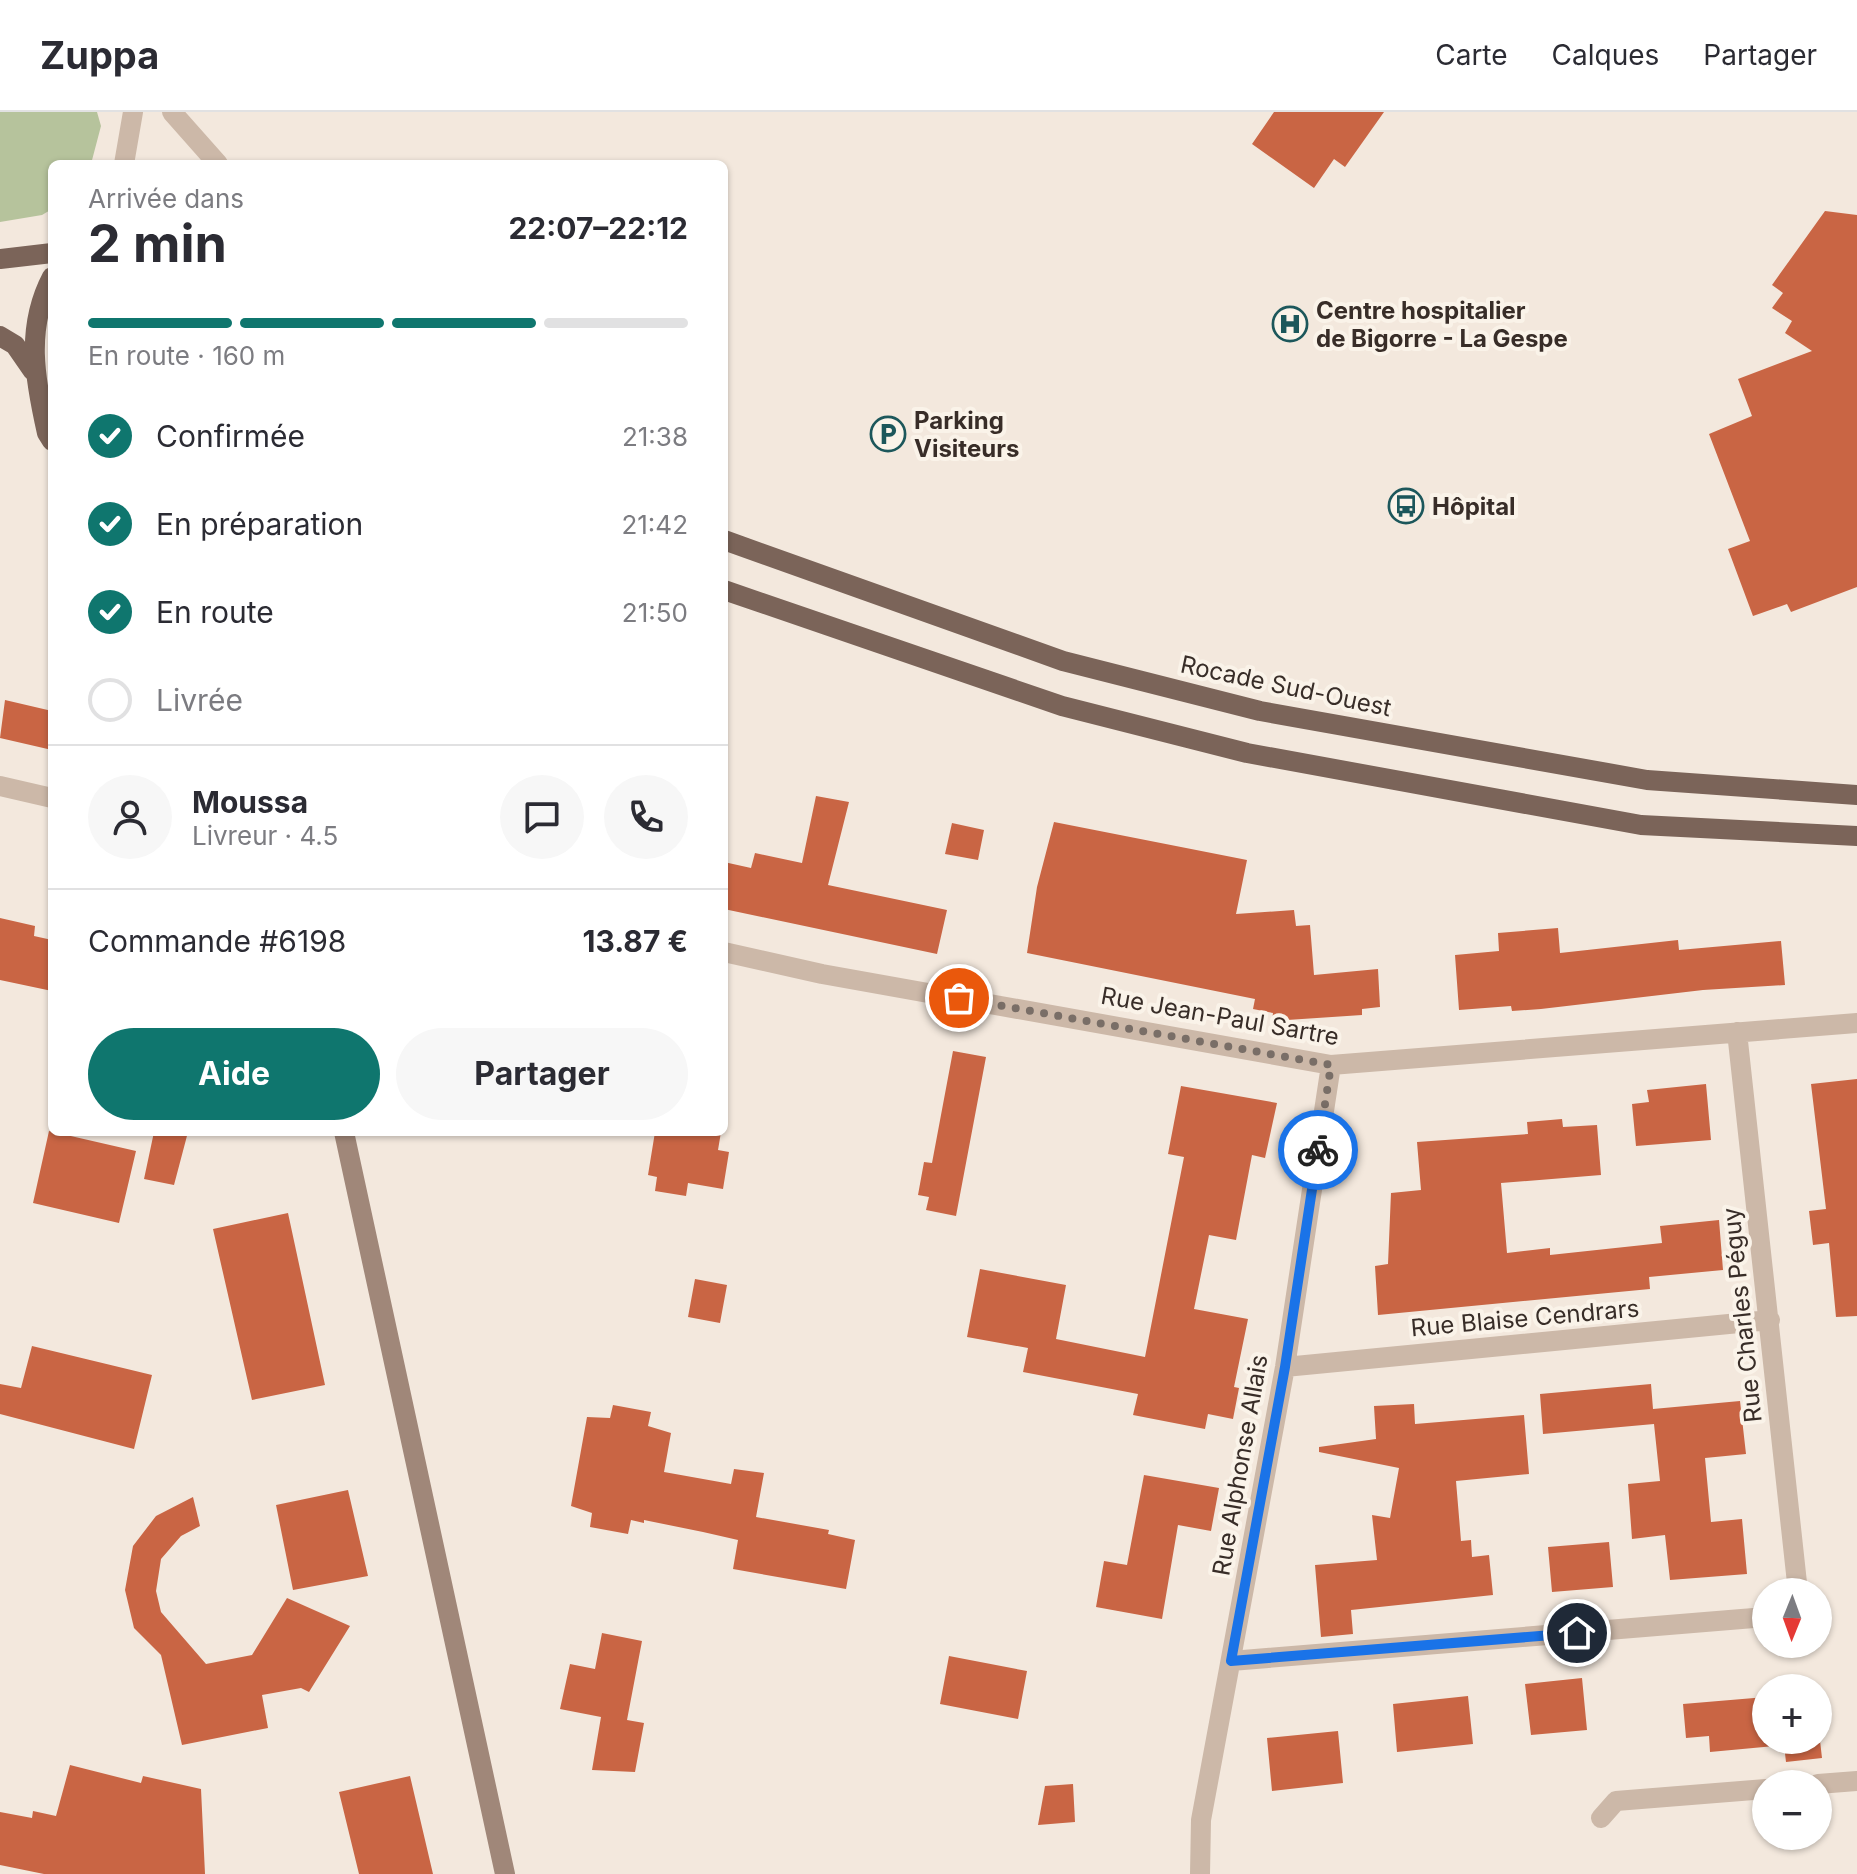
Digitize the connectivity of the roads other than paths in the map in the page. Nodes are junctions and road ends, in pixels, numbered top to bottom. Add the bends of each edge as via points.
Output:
1 (133, 112) edge
2 (172, 112) edge
3 (125, 160) edge
4 (214, 160) edge
5 (48, 253) edge
6 (0, 259) edge
7 (48, 289) edge
8 (0, 336) edge
9 (33, 371) junction
10 (48, 435) edge
11 (728, 541) edge
12 (728, 591) edge
13 (0, 786) edge
14 (1857, 795) edge
15 (48, 797) edge
16 (1857, 836) edge
17 (728, 953) edge
18 (1857, 1023) edge
19 (1737, 1032) junction
20 (1331, 1065) junction
21 (345, 1136) edge
22 (1770, 1320) junction
23 (1285, 1367) junction
24 (1797, 1578) edge
25 (1752, 1618) edge
26 (1231, 1661) junction
27 (1857, 1781) edge
28 (1832, 1783) edge
29 (1752, 1790) edge
30 (1601, 1818) dead end
31 (505, 1874) edge
32 (1200, 1874) edge

1 - 3 street
2 - 4 street
5 - 6 main road
7 - 9 main road via 35,329
8 - 9 main road via 15,345
9 - 10 main road
11 - 14 main road, Rocade Sud-Ouest via 1063,661 1260,711 1647,780
12 - 16 main road via 1062,706 1247,753 1641,825
13 - 15 street
17 - 20 street, Rue Jean-Paul Sartre
18 - 19 street, Rue Jean-Paul Sartre
19 - 20 street, Rue Jean-Paul Sartre
19 - 22 street, Rue Charles Péguy
20 - 23 street, Rue Alphonse Allais
21 - 31 main road
22 - 23 street, Rue Blaise Cendrars
22 - 24 street, Rue Charles Péguy
23 - 26 street, Rue Alphonse Allais
25 - 26 street
26 - 32 street, Rue Alphonse Allais via 1201,1820
27 - 28 street
29 - 30 street via 1616,1801

